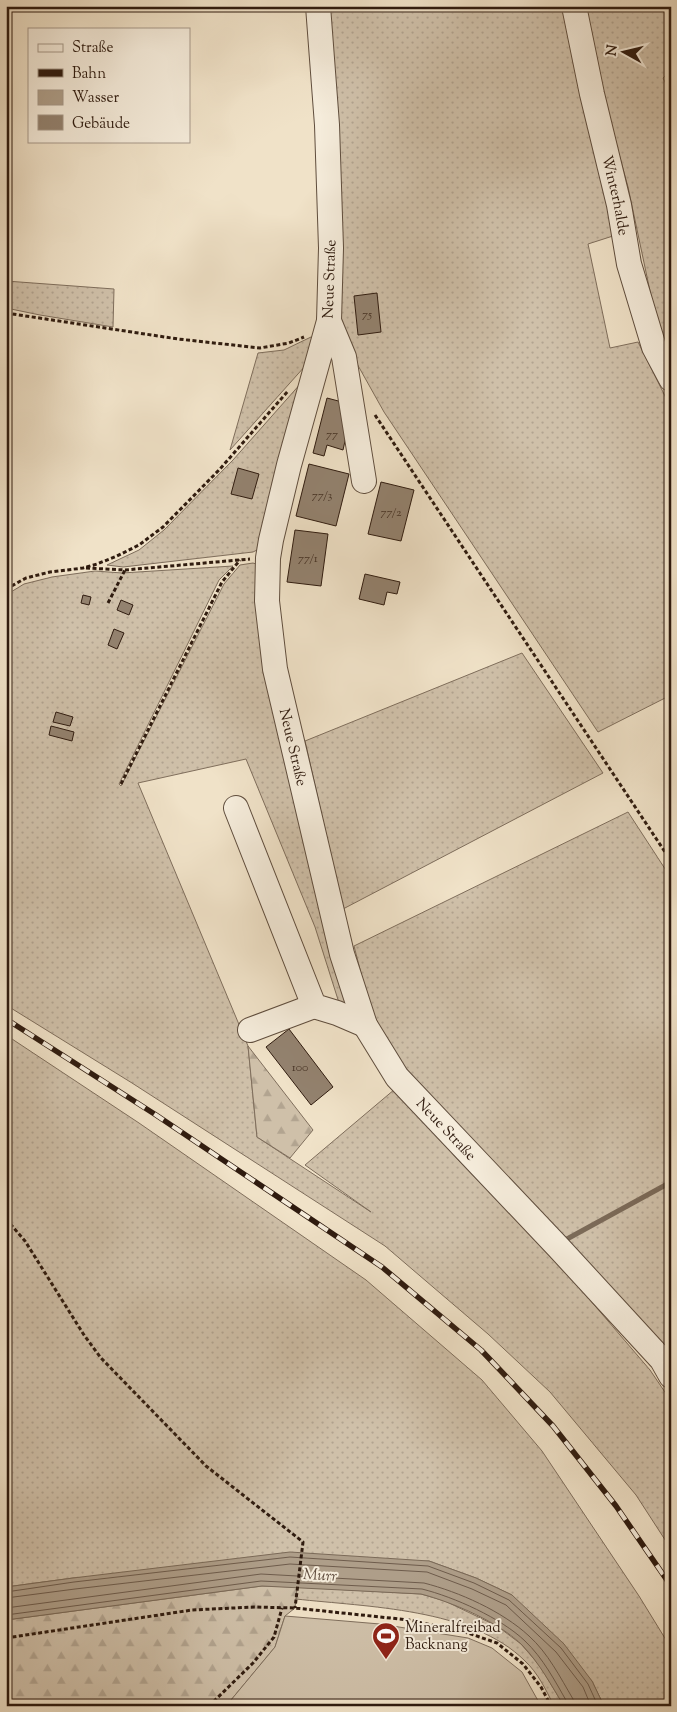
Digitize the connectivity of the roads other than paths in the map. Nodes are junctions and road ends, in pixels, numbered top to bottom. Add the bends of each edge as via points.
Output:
1 (318, 6) edge
2 (574, 6) edge
3 (329, 322) junction
4 (671, 379) edge
5 (364, 480) dead end
6 (236, 808) dead end
7 (314, 1006) junction
8 (365, 1025) junction
9 (250, 1030) dead end
10 (671, 1376) edge

1 - 3 street, Neue Straße via 328,134
2 - 4 street, Winterhalde via 619,205 629,264 654,347
3 - 5 street via 344,357
3 - 8 street, Neue Straße via 289,465 268,558 267,601 276,668 342,954
6 - 7 street
7 - 8 street
7 - 9 street
8 - 10 street, Neue Straße via 397,1078 662,1360

